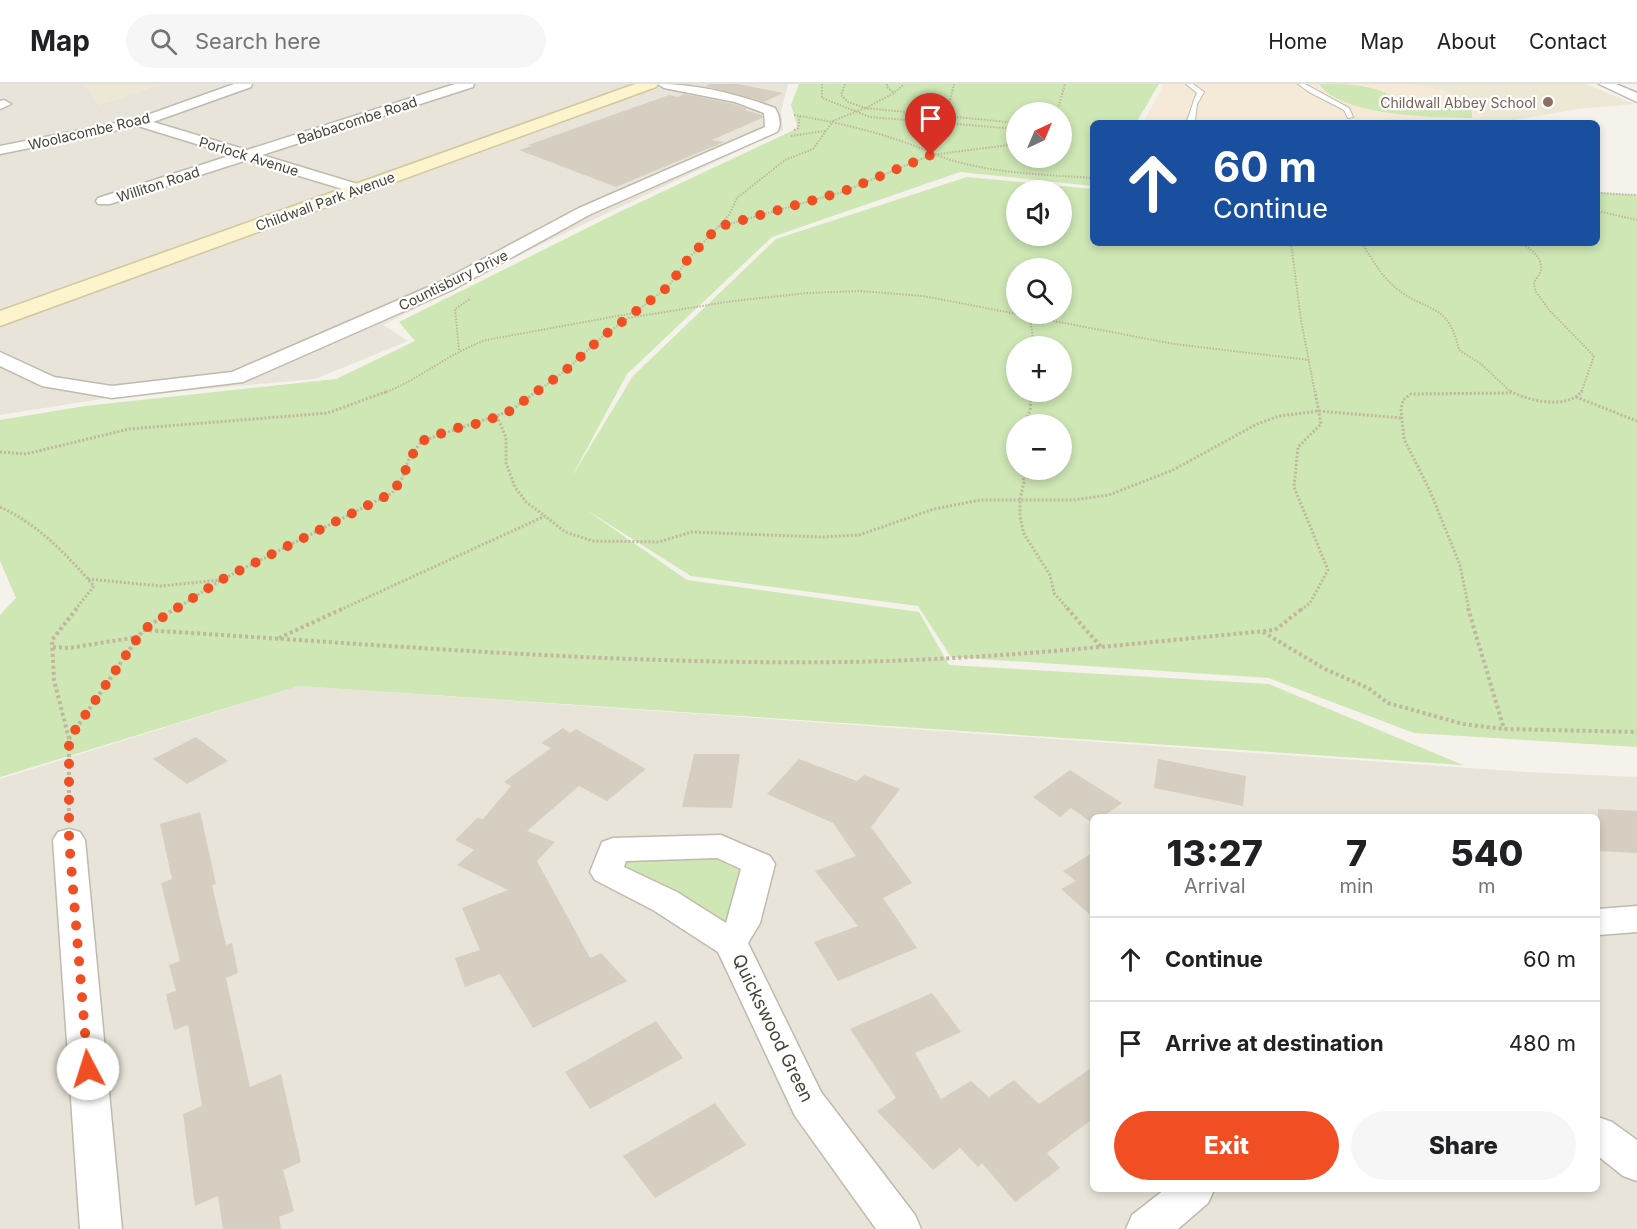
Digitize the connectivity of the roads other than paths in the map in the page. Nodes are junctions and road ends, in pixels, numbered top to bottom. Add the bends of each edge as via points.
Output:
1 (246, 84) edge
2 (468, 84) edge
3 (650, 84) edge
4 (664, 84) edge
5 (1189, 84) edge
6 (1301, 84) edge
7 (1605, 84) edge
8 (1637, 98) edge
9 (1350, 117) dead end
10 (1192, 120) edge
11 (139, 122) junction
12 (0, 150) edge
13 (246, 155) junction
14 (359, 189) junction
15 (104, 201) dead end
16 (0, 319) edge
17 (0, 358) edge
18 (69, 840) road end
19 (1637, 919) edge
20 (1600, 922) edge
21 (731, 943) dead end
22 (1600, 1135) edge
23 (1637, 1163) edge
24 (1192, 1192) edge
25 (102, 1229) edge
26 (900, 1229) edge
27 (1147, 1229) edge

1 - 11 street, Woolacombe Road
2 - 13 street, Babbacombe Road
3 - 14 street, Childwall Park Avenue
4 - 17 street, Countisbury Drive via 738,99 771,111 772,129 585,211 446,286 237,378 112,392 49,382
5 - 10 lane via 1201,92
6 - 9 lane via 1347,109
7 - 8 street
11 - 12 street, Woolacombe Road
11 - 13 street, Porlock Avenue
13 - 14 street, Porlock Avenue
13 - 15 street, Williton Road
14 - 16 street, Childwall Park Avenue
18 - 25 street
19 - 20 street
21 - 26 street, Quickswood Green via 808,1104
22 - 23 street
24 - 27 street

